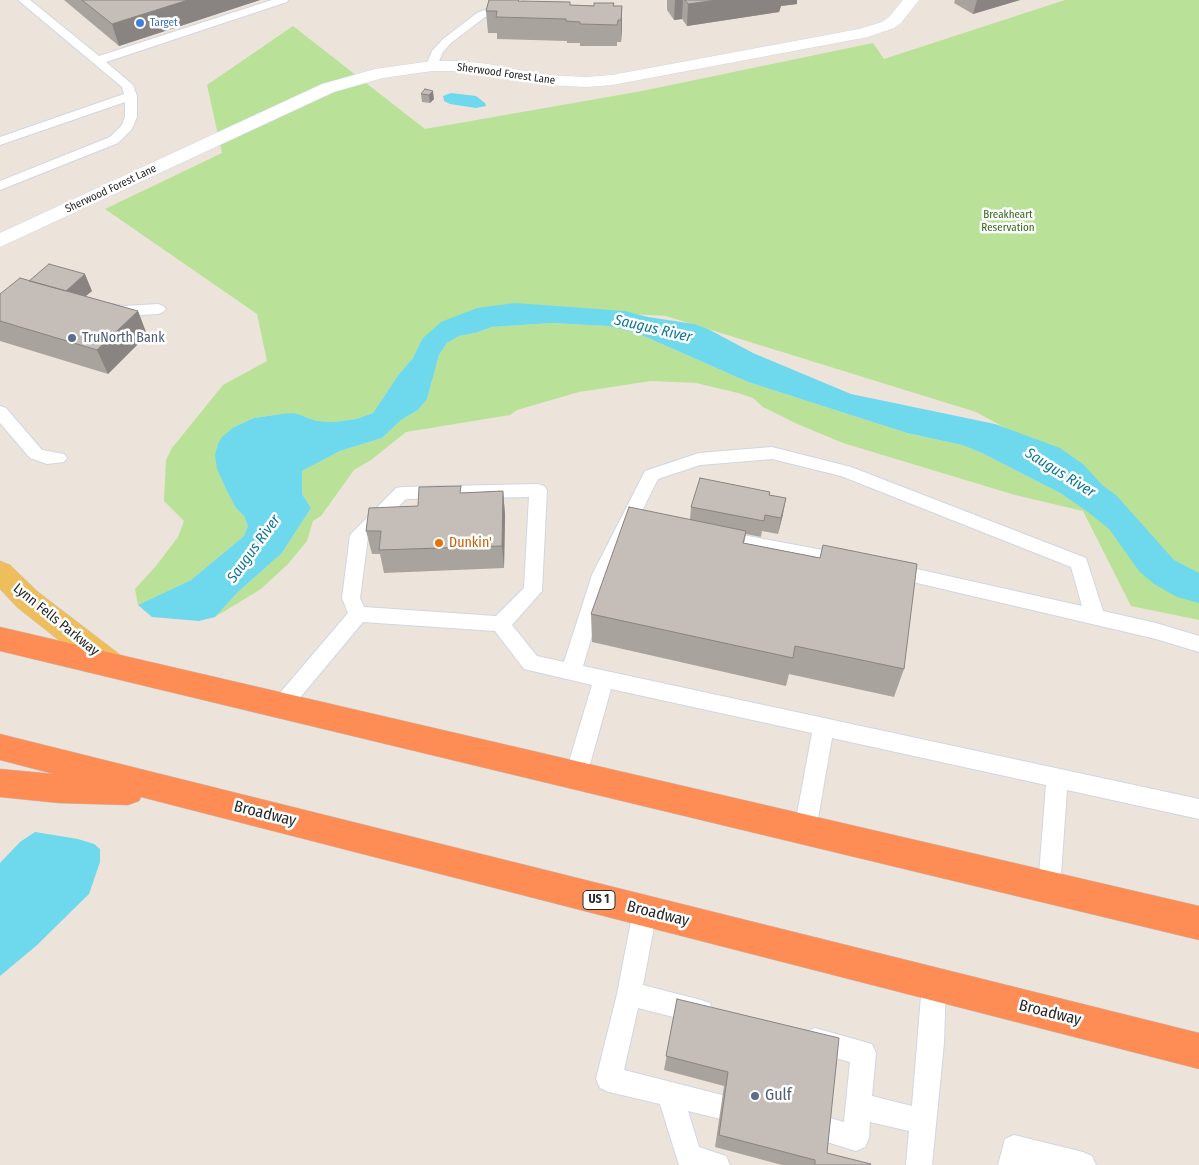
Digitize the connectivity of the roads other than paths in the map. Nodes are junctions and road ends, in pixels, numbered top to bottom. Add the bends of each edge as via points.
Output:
1 (23, 0) edge
2 (283, 0) edge
3 (518, 0) edge
4 (911, 0) edge
5 (96, 61) junction
6 (432, 66) junction
7 (131, 96) junction
8 (0, 142) edge
9 (0, 186) edge
10 (0, 241) edge
11 (91, 304) edge
12 (158, 308) dead end
13 (0, 412) edge
14 (58, 458) dead end
15 (629, 522) junction
16 (648, 525) edge
17 (706, 535) edge
18 (0, 572) edge
19 (358, 614) junction
20 (1095, 617) junction
21 (500, 624) junction
22 (0, 639) edge
23 (1199, 644) edge
24 (113, 666) junction
25 (571, 672) junction
26 (604, 679) junction
27 (281, 706) junction
28 (824, 727) junction
29 (0, 747) edge
30 (576, 775) junction
31 (1057, 778) junction
32 (0, 784) edge
33 (180, 793) junction
34 (1199, 809) edge
35 (805, 830) junction
36 (1049, 888) junction
37 (645, 911) junction
38 (1199, 923) edge
39 (934, 984) junction
40 (629, 994) junction
41 (723, 1017) edge
42 (797, 1036) edge
43 (1199, 1051) edge
44 (670, 1094) junction
45 (721, 1106) edge
46 (859, 1106) junction
47 (922, 1121) junction
48 (823, 1129) edge
49 (717, 1165) edge
50 (919, 1165) edge
51 (1011, 1165) edge
52 (1083, 1165) edge

1 - 5 lane
2 - 5 lane
3 - 6 lane via 488,11 454,35 438,51
4 - 6 street, Sherwood Forest Lane via 888,25 862,33 612,80 554,81 473,67
5 - 7 lane via 127,85
6 - 10 street, Sherwood Forest Lane via 381,73 328,88
7 - 8 lane
7 - 9 lane via 130,122 119,136
11 - 12 lane via 119,310
13 - 14 lane via 36,454
15 - 16 lane
15 - 20 lane via 651,475 698,459 772,453 845,471 1079,564
15 - 25 lane via 601,575
17 - 20 lane via 865,565
18 - 24 main road, Lynn Fells Parkway via 28,600
19 - 21 lane
19 - 21 lane via 351,598 359,535 402,494 538,490 533,591
19 - 27 lane
20 - 23 lane
21 - 25 lane via 531,663
22 - 24 highway
24 - 27 highway
25 - 26 lane
26 - 28 lane
26 - 30 lane
27 - 30 highway
28 - 31 lane
28 - 35 lane
29 - 33 highway, Broadway / US 1
30 - 35 highway
31 - 34 lane
31 - 36 lane
32 - 33 highway
33 - 37 highway, Broadway / US 1
35 - 36 highway
36 - 38 highway
37 - 39 highway, Broadway / US 1
37 - 40 lane
39 - 43 highway, Broadway / US 1
39 - 47 lane via 932,1043
40 - 41 lane
40 - 44 lane via 609,1080
42 - 46 lane via 863,1053
44 - 45 lane
44 - 49 lane via 689,1157
46 - 47 lane
46 - 48 lane via 856,1138
47 - 50 lane
51 - 52 lane via 1014,1148

